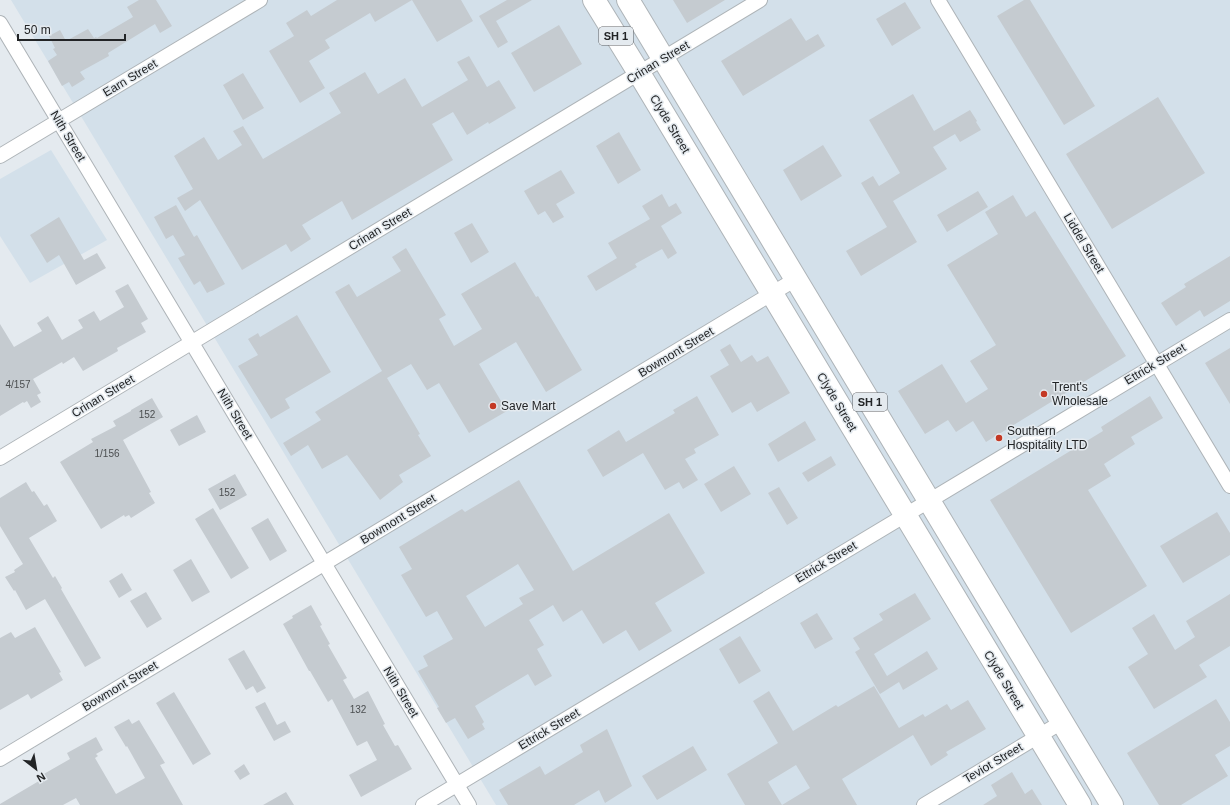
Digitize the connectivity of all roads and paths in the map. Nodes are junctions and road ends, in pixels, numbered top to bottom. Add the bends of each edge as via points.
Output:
1 (260, 0) edge
2 (594, 0) edge
3 (628, 0) edge
4 (760, 0) edge
5 (938, 0) edge
6 (0, 23) edge
7 (663, 59) junction
8 (639, 73) junction
9 (59, 121) junction
10 (0, 156) edge
11 (796, 279) junction
12 (772, 294) junction
13 (1230, 320) edge
14 (192, 342) junction
15 (1156, 363) junction
16 (0, 458) edge
17 (1230, 486) edge
18 (929, 500) junction
19 (905, 515) junction
20 (324, 563) junction
21 (1062, 722) junction
22 (1038, 736) junction
23 (0, 759) edge
24 (457, 784) junction
25 (423, 805) edge
26 (469, 805) edge
27 (924, 805) edge
28 (1080, 805) edge
29 (1112, 805) edge

1 - 9 street, Earn Street
2 - 8 highway, Clyde Street / SH 1
3 - 7 highway, SH 1
4 - 7 street, Crinan Street
5 - 15 street, Liddel Street
6 - 9 street, Nith Street
7 - 8 street, Crinan Street
7 - 11 highway, SH 1
8 - 12 highway, Clyde Street / SH 1
8 - 14 street, Crinan Street
9 - 10 street, Earn Street
9 - 14 street, Nith Street
11 - 12 street, Bowmont Street
11 - 18 highway, SH 1
12 - 19 highway, Clyde Street / SH 1
12 - 20 street, Bowmont Street
13 - 15 street, Ettrick Street
14 - 16 street, Crinan Street
14 - 20 street, Nith Street
15 - 17 street, Liddel Street
15 - 18 street, Ettrick Street
18 - 19 street, Ettrick Street
18 - 21 highway, SH 1
19 - 22 highway, Clyde Street / SH 1
19 - 24 street, Ettrick Street
20 - 23 street, Bowmont Street
20 - 24 street, Nith Street
21 - 22 street, Teviot Street
21 - 29 highway, SH 1
22 - 27 street, Teviot Street
22 - 28 highway, Clyde Street / SH 1
24 - 25 street, Ettrick Street
24 - 26 street, Nith Street

